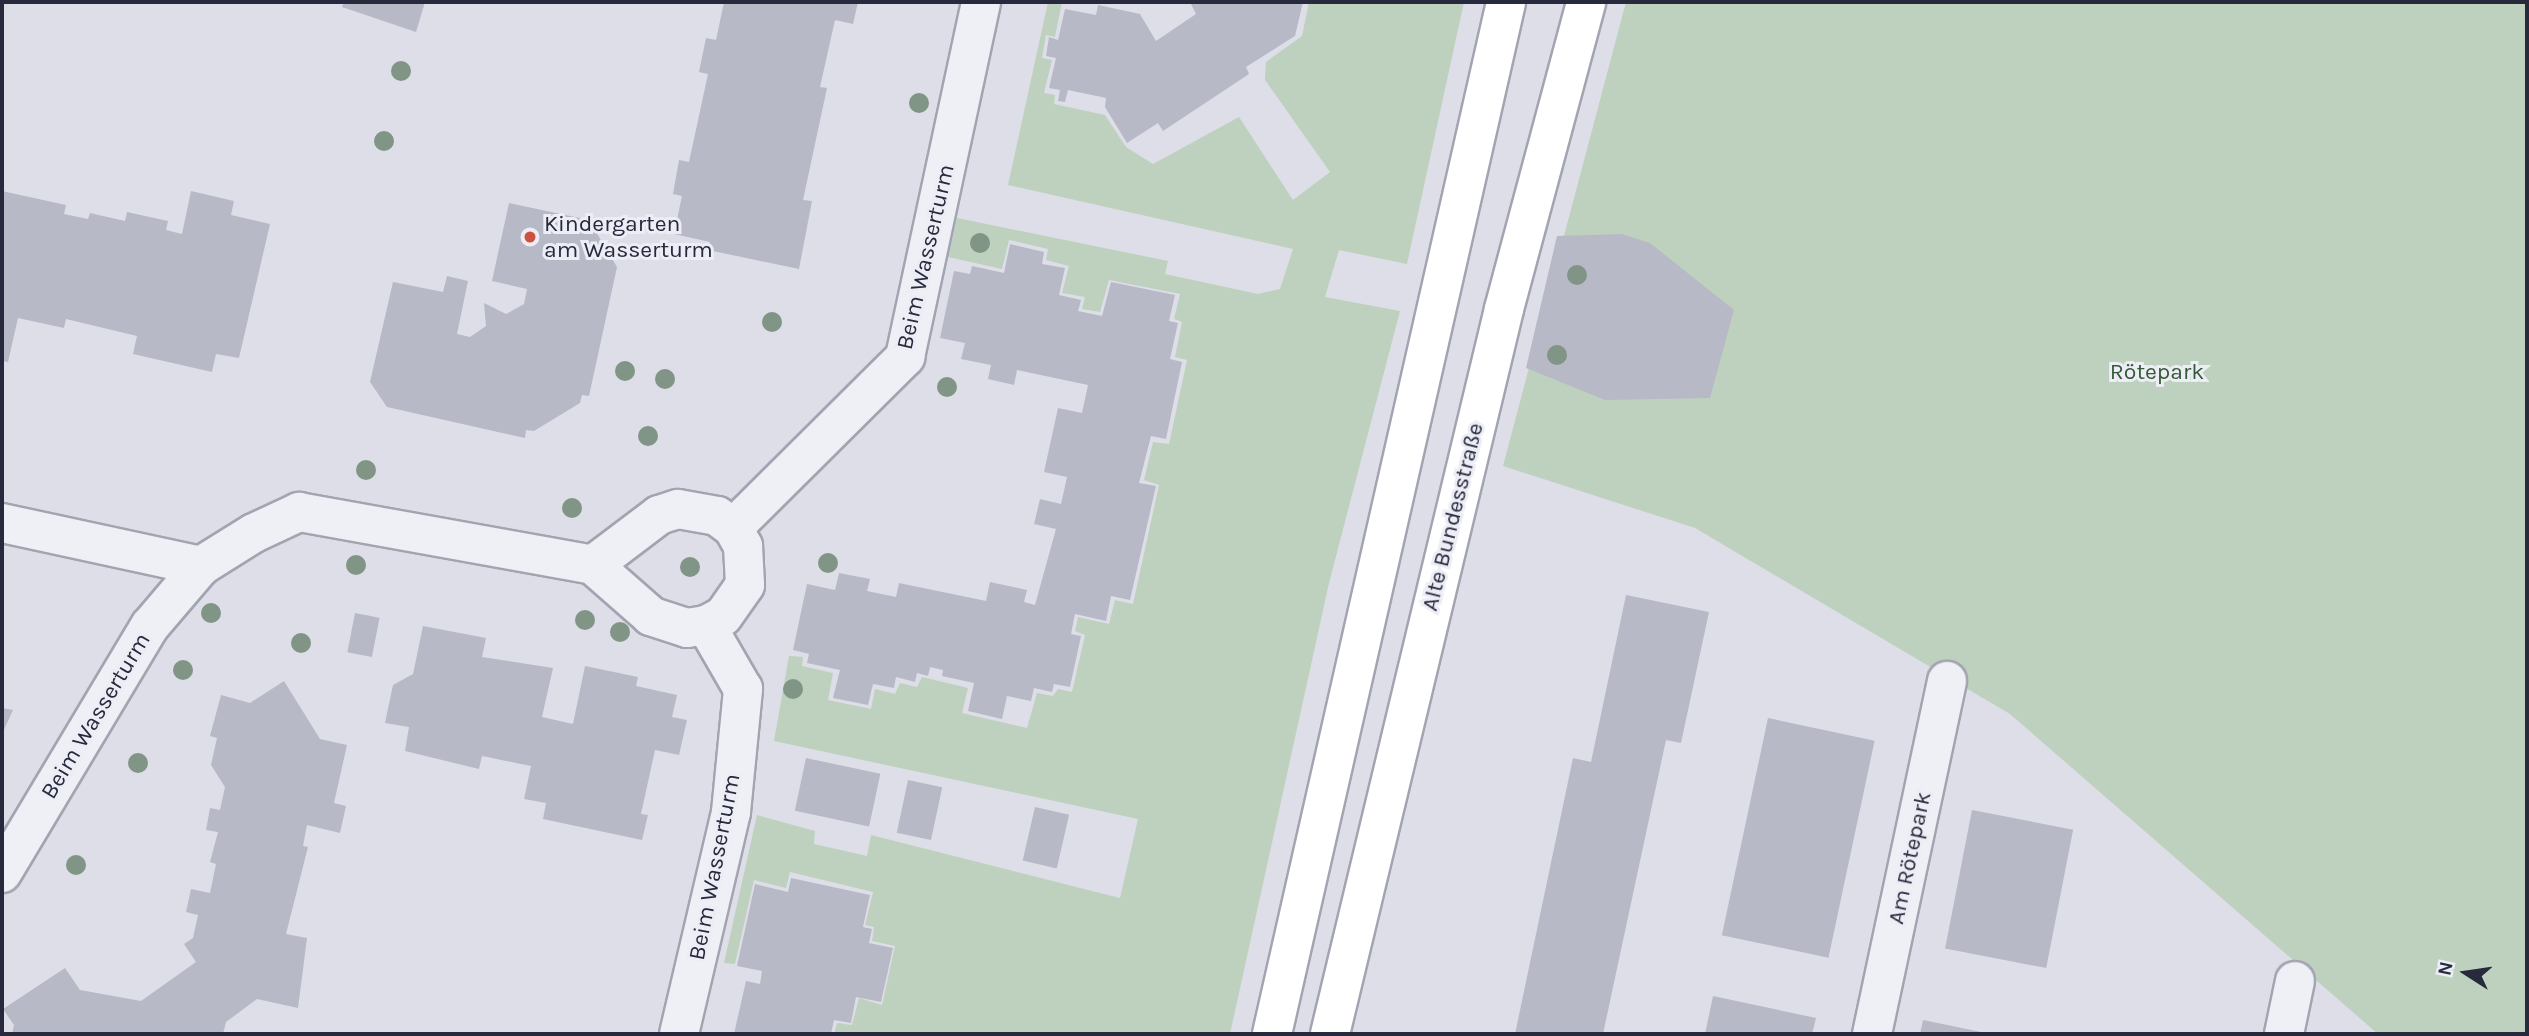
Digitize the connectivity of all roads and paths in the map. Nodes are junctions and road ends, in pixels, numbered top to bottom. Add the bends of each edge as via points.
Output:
1 (981, 2) edge
2 (1506, 2) edge
3 (1586, 2) edge
4 (2, 523) edge
5 (733, 528) junction
6 (593, 565) junction
7 (201, 566) junction
8 (706, 625) junction
9 (1947, 681) dead end
10 (2, 873) edge
11 (2295, 981) dead end
12 (680, 1034) edge
13 (1272, 1034) edge
14 (1330, 1034) edge
15 (1872, 1034) edge
16 (2284, 1034) edge

1 - 5 street, Beim Wasserturm via 905,357
2 - 13 main road
3 - 14 main road, Alte Bundesstraße via 1504,309
4 - 7 street
5 - 6 street via 698,509 678,509 659,515
5 - 8 street via 743,546 745,585 723,616
6 - 7 street, Beim Wasserturm via 299,512
6 - 8 street via 651,616 687,628
7 - 10 street, Beim Wasserturm via 150,626
8 - 12 street, Beim Wasserturm via 743,688 731,812
9 - 15 street, Am Rötepark
11 - 16 street

